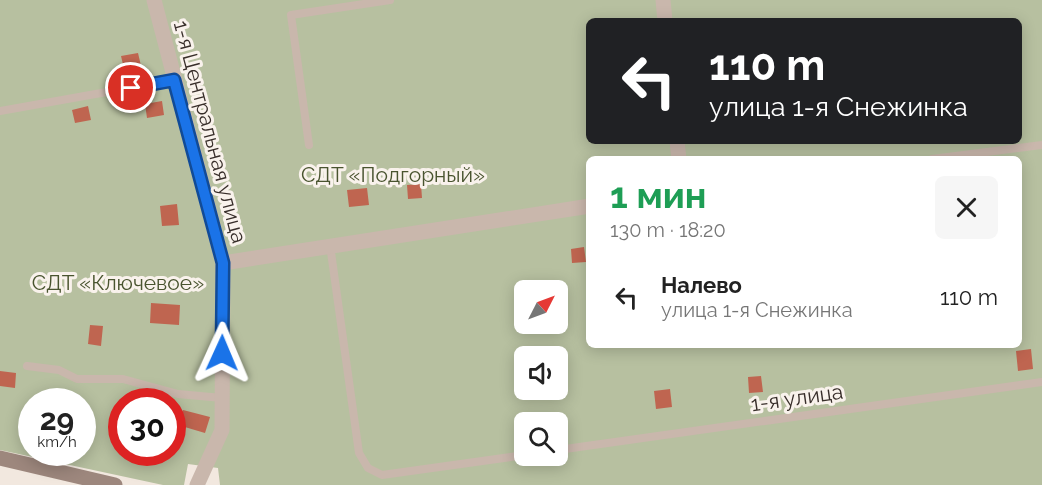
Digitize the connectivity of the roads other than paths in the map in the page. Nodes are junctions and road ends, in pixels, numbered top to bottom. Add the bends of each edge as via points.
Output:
1 (154, 0) edge
2 (390, 0) edge
3 (663, 0) edge
4 (665, 18) edge
5 (174, 80) junction
6 (0, 111) edge
7 (309, 145) dead end
8 (1042, 145) edge
9 (956, 156) edge
10 (586, 207) edge
11 (330, 246) junction
12 (223, 263) junction
13 (27, 366) dead end
14 (1042, 382) edge
15 (222, 398) junction
16 (568, 449) edge
17 (514, 456) edge
18 (0, 458) edge
19 (116, 485) edge
20 (197, 485) edge

1 - 5 street, 1-я Центральная улица
2 - 7 lane via 291,15
3 - 4 street
5 - 6 lane
5 - 12 street, 1-я Центральная улица
8 - 9 lane
10 - 11 street
11 - 12 street
11 - 17 lane via 359,453 368,468 382,475
12 - 15 street, 1-я Центральная улица
13 - 15 lane via 59,370 77,379 123,379 177,394
14 - 16 lane, 1-я улица
15 - 20 street, 1-я Центральная улица via 222,430
18 - 19 street

